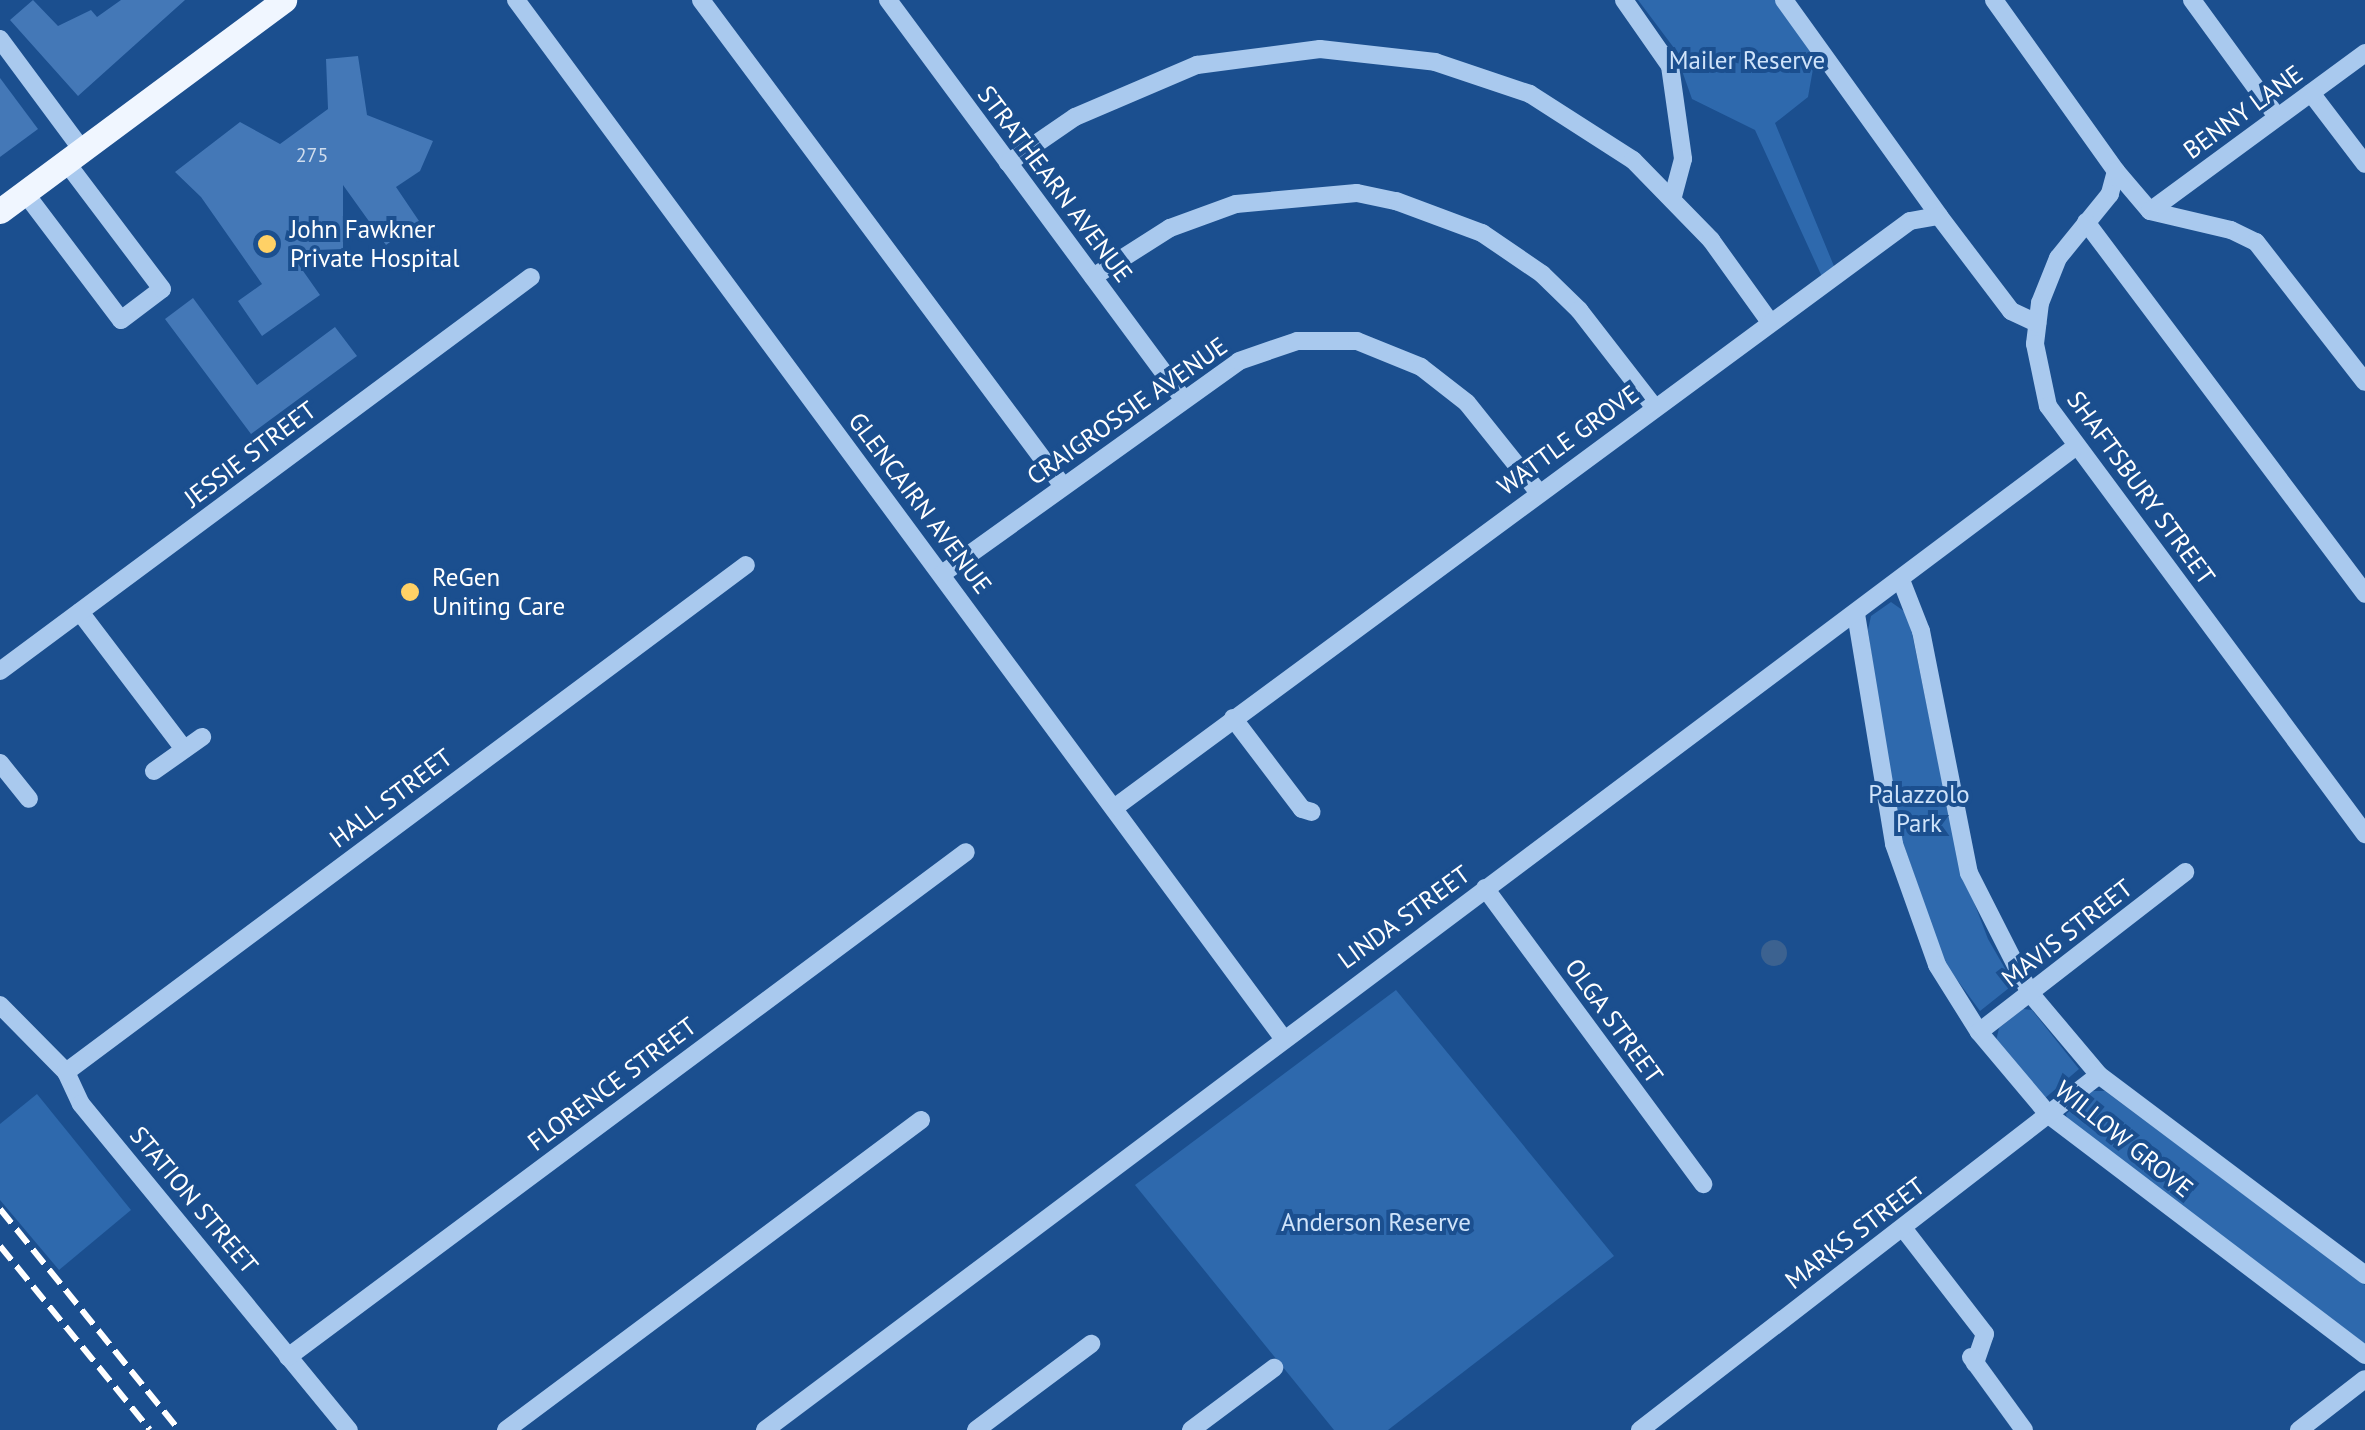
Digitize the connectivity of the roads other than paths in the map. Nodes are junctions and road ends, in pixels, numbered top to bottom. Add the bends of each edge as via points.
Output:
1 (701, 0) edge
2 (888, 0) edge
3 (1624, 0) edge
4 (1784, 0) edge
5 (1994, 0) edge
6 (2192, 0) edge
7 (275, 3) edge
8 (525, 4) edge
9 (0, 38) edge
10 (2365, 53) edge
11 (2312, 93) junction
12 (2276, 115) junction
13 (74, 156) junction
14 (1008, 163) junction
15 (2365, 164) edge
16 (2116, 171) junction
17 (25, 193) junction
18 (1673, 196) junction
19 (0, 211) edge
20 (2150, 211) junction
21 (1938, 216) junction
22 (2086, 222) junction
23 (530, 277) dead end
24 (1094, 278) junction
25 (1770, 322) junction
26 (2037, 324) junction
27 (2365, 382) edge
28 (1183, 399) junction
29 (1655, 408) junction
30 (2074, 448) junction
31 (1064, 486) junction
32 (1539, 493) junction
33 (746, 565) dead end
34 (942, 574) junction
35 (1901, 580) junction
36 (2365, 594) edge
37 (80, 612) junction
38 (1856, 614) junction
39 (0, 671) edge
40 (1233, 718) junction
41 (202, 737) dead end
42 (184, 750) junction
43 (0, 763) edge
44 (154, 771) dead end
45 (30, 799) dead end
46 (1114, 808) junction
47 (1312, 812) dead end
48 (2365, 834) edge
49 (966, 852) dead end
50 (2185, 872) dead end
51 (1485, 888) junction
52 (2030, 993) junction
53 (0, 1004) edge
54 (1979, 1032) junction
55 (1283, 1038) junction
56 (66, 1072) junction
57 (2099, 1075) junction
58 (2049, 1116) junction
59 (921, 1120) dead end
60 (1703, 1184) dead end
61 (1903, 1228) junction
62 (2365, 1275) edge
63 (1091, 1344) dead end
64 (2365, 1355) edge
65 (288, 1357) junction
66 (1274, 1368) dead end
67 (2365, 1379) edge
68 (2306, 1428) edge
69 (349, 1430) edge
70 (506, 1430) edge
71 (766, 1430) edge
72 (976, 1430) edge
73 (1190, 1430) edge
74 (1640, 1430) edge
75 (2024, 1430) edge

1 - 31 street
2 - 14 street, STRATHEARN AVENUE
3 - 18 street via 1670,66 1683,159
4 - 21 street
5 - 16 street
6 - 12 street
7 - 13 main road
8 - 34 street, GLENCAIRN AVENUE
9 - 13 street
10 - 11 street, BENNY LANE
11 - 12 street, BENNY LANE
11 - 15 street
12 - 20 street, BENNY LANE
13 - 17 main road
13 - 17 street via 162,289 120,320
14 - 18 street via 1075,117 1197,65 1273,52 1373,51 1435,62 1530,94 1580,120
14 - 24 street, STRATHEARN AVENUE
16 - 20 street
16 - 22 street, SHAFTSBURY STREET via 2110,194
17 - 19 main road
18 - 25 street
20 - 27 street via 2256,242
21 - 25 street, WATTLE GROVE via 1910,221
21 - 26 street via 2012,312
22 - 26 street, SHAFTSBURY STREET via 2048,278
22 - 36 street
23 - 37 street, JESSIE STREET
24 - 28 street, STRATHEARN AVENUE
24 - 29 street via 1170,228 1236,204 1356,193 1396,201 1457,221 1524,260 1579,310
25 - 29 street, WATTLE GROVE
26 - 30 street, SHAFTSBURY STREET via 2040,382
28 - 31 street, CRAIGROSSIE AVENUE
28 - 32 street, CRAIGROSSIE AVENUE via 1266,348 1328,338 1357,341 1448,384
29 - 32 street, WATTLE GROVE
30 - 35 street, LINDA STREET
30 - 48 street, SHAFTSBURY STREET
31 - 34 street, CRAIGROSSIE AVENUE
32 - 40 street, WATTLE GROVE
33 - 56 street, HALL STREET
34 - 46 street, GLENCAIRN AVENUE
35 - 38 street, LINDA STREET
35 - 52 street, WILLOW GROVE via 1921,631 1948,795 1969,873
37 - 39 street, JESSIE STREET
37 - 42 street
38 - 51 street, LINDA STREET
38 - 54 street, WILLOW GROVE via 1894,844 1937,965
40 - 46 street, WATTLE GROVE
40 - 47 street via 1302,809
41 - 42 street
42 - 44 street
43 - 45 street
46 - 55 street, GLENCAIRN AVENUE
49 - 65 street, FLORENCE STREET
50 - 52 street, MAVIS STREET
51 - 55 street, LINDA STREET
51 - 60 street, OLGA STREET
52 - 54 street, MAVIS STREET
52 - 57 street, WILLOW GROVE
53 - 56 street, STATION STREET
54 - 58 street, WILLOW GROVE
55 - 71 street, LINDA STREET
56 - 65 street, STATION STREET via 82,1104
57 - 58 street, MARKS STREET
57 - 62 street, WILLOW GROVE
58 - 61 street, MARKS STREET
58 - 64 street, WILLOW GROVE
59 - 70 street
61 - 74 street, MARKS STREET
61 - 75 street via 1985,1334 1973,1360
63 - 72 street
65 - 69 street, STATION STREET
66 - 73 street
67 - 68 street

